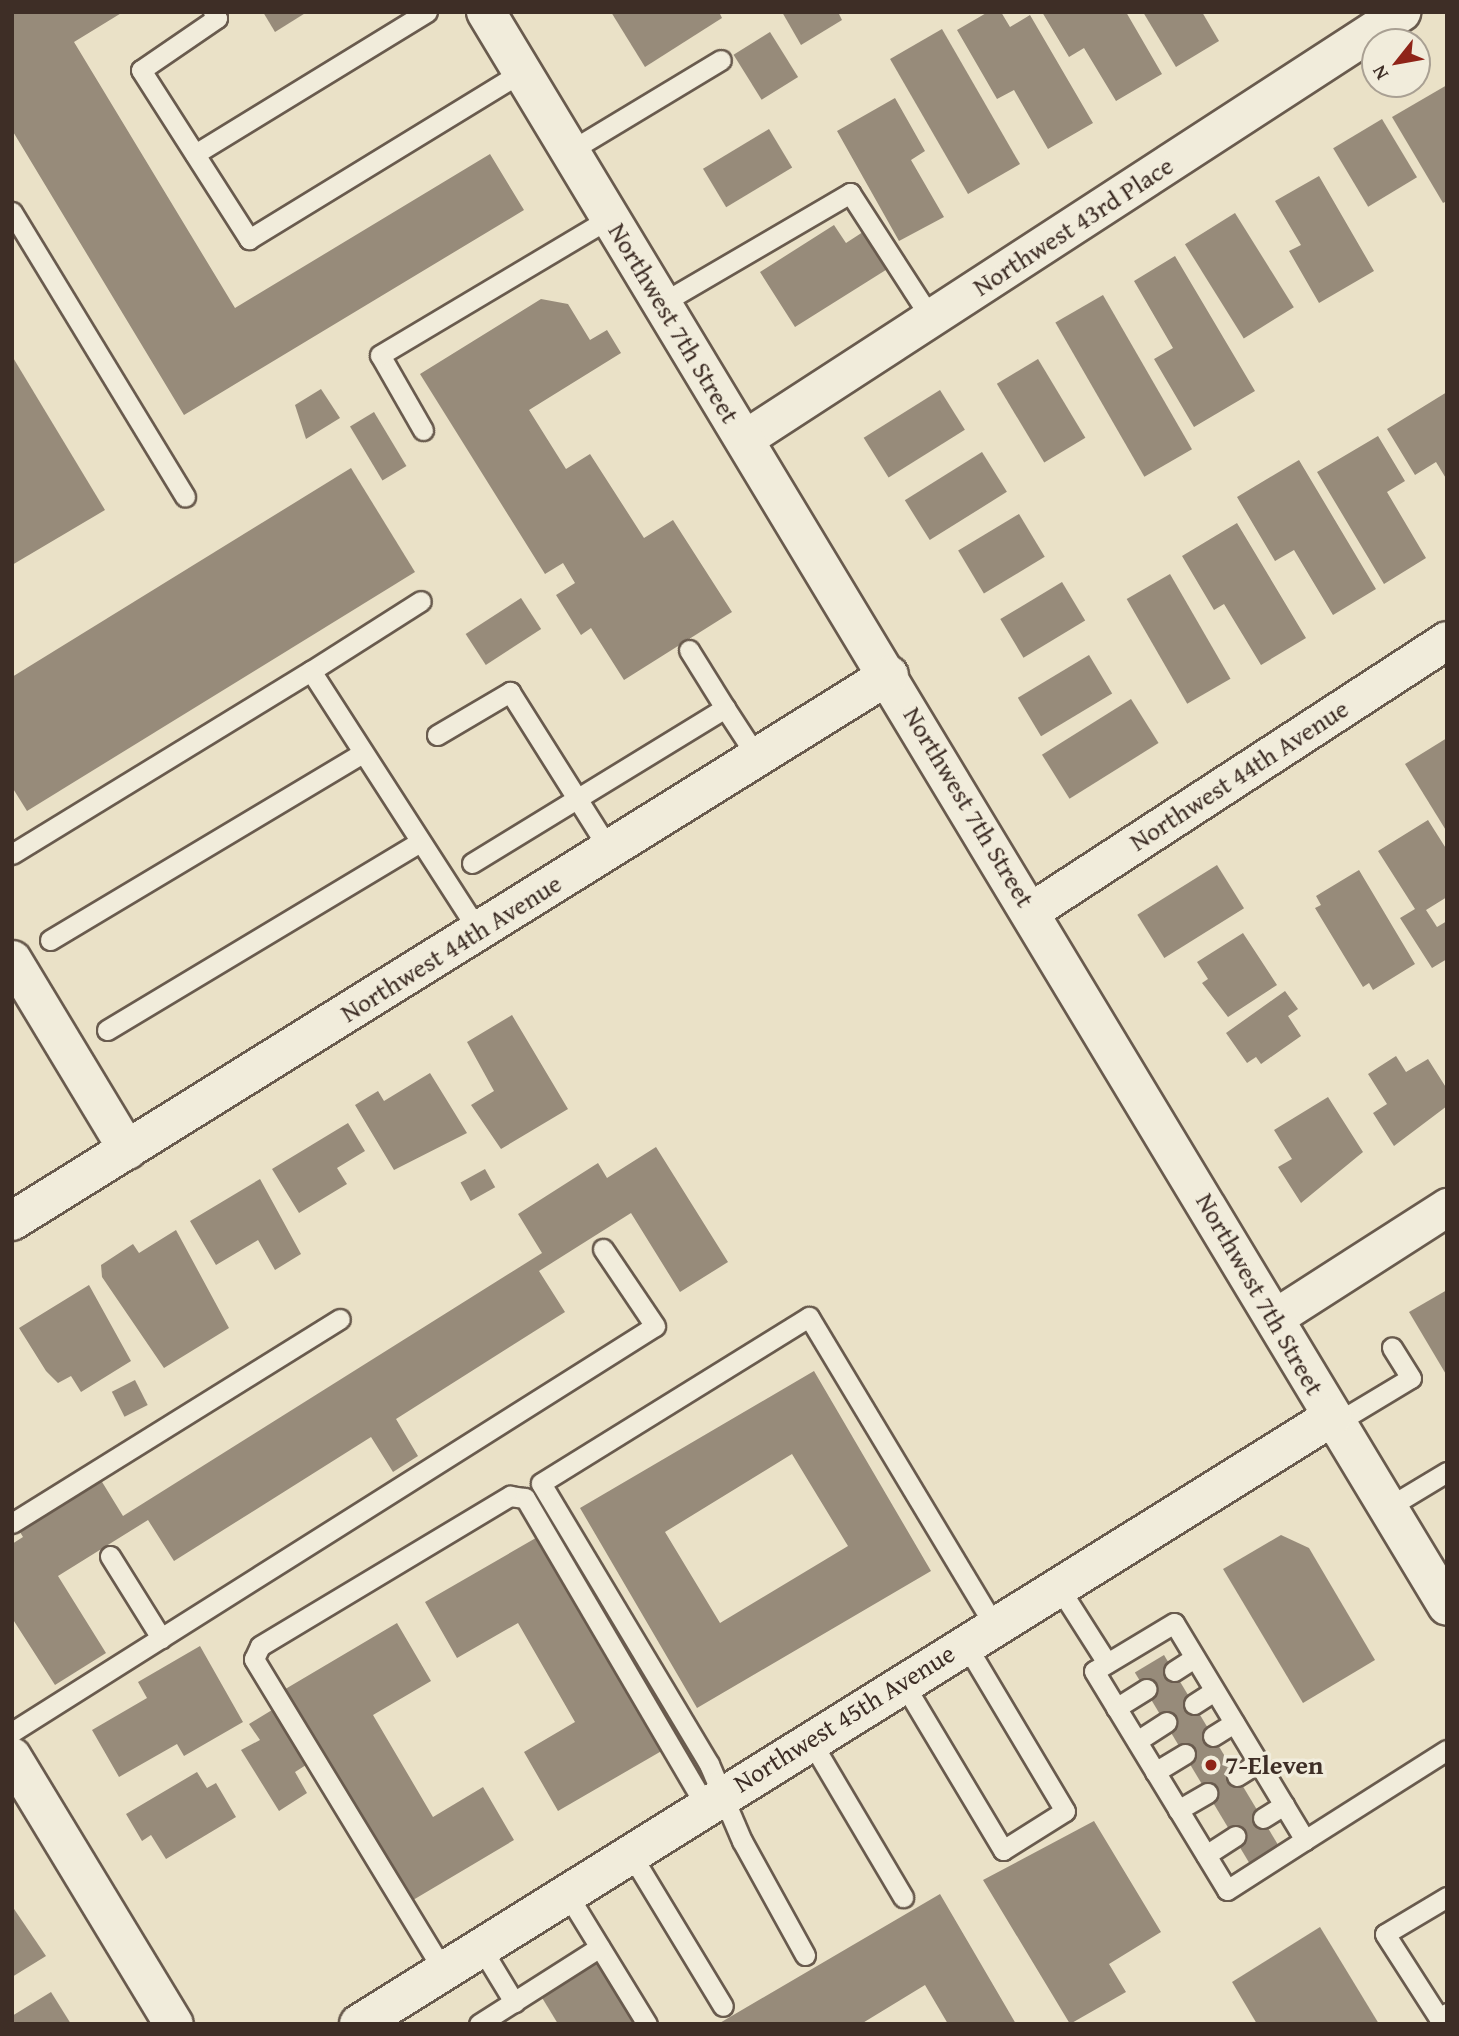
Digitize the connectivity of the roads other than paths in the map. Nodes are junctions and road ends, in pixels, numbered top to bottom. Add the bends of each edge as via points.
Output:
1 (213, 12) edge
2 (427, 12) edge
3 (486, 12) edge
4 (1401, 12) edge
5 (721, 60) dead end
6 (522, 72) junction
7 (570, 151) junction
8 (195, 154) junction
9 (12, 212) edge
10 (610, 218) junction
11 (662, 303) junction
12 (931, 318) junction
13 (423, 430) dead end
14 (744, 439) junction
15 (185, 497) dead end
16 (421, 601) dead end
17 (1447, 640) edge
18 (689, 650) dead end
19 (311, 671) junction
20 (889, 675) junction
21 (725, 708) junction
22 (437, 735) dead end
23 (362, 753) junction
24 (757, 757) junction
25 (578, 799) junction
26 (420, 842) junction
27 (610, 849) junction
28 (12, 854) edge
29 (472, 863) dead end
30 (1031, 911) junction
31 (478, 930) junction
32 (50, 940) dead end
33 (12, 959) edge
34 (107, 1030) dead end
35 (127, 1150) junction
36 (1447, 1208) edge
37 (12, 1220) edge
38 (603, 1249) dead end
39 (1274, 1318) junction
40 (340, 1319) dead end
41 (1392, 1347) dead end
42 (1334, 1420) junction
43 (1447, 1472) edge
44 (1387, 1508) junction
45 (12, 1523) edge
46 (110, 1556) dead end
47 (1058, 1586) junction
48 (1447, 1606) edge
49 (980, 1634) junction
50 (162, 1638) junction
51 (1194, 1658) junction
52 (1107, 1664) junction
53 (1174, 1671) dead end
54 (902, 1681) junction
55 (1146, 1689) dead end
56 (1214, 1691) junction
57 (1194, 1704) dead end
58 (1116, 1707) junction
59 (1166, 1722) dead end
60 (1234, 1723) junction
61 (12, 1732) edge
62 (1213, 1736) dead end
63 (809, 1738) junction
64 (1136, 1741) junction
65 (1447, 1750) edge
66 (1185, 1754) dead end
67 (12, 1757) edge
68 (1258, 1763) junction
69 (1156, 1772) junction
70 (1237, 1776) dead end
71 (1208, 1793) dead end
72 (715, 1799) junction
73 (1284, 1805) junction
74 (1178, 1810) junction
75 (1263, 1818) dead end
76 (1235, 1836) dead end
77 (1305, 1840) junction
78 (629, 1852) junction
79 (1206, 1855) junction
80 (566, 1892) junction
81 (903, 1897) dead end
82 (1447, 1897) edge
83 (480, 1946) junction
84 (600, 1947) junction
85 (805, 1955) dead end
86 (443, 1970) junction
87 (514, 2002) junction
88 (723, 2006) dead end
89 (1447, 2013) edge
90 (367, 2022) edge
91 (174, 2024) edge
92 (479, 2024) edge
93 (647, 2024) edge

1 - 8 lane via 217,18 141,69
2 - 8 lane
3 - 6 street, Northwest 7th Street
4 - 12 street, Northwest 43rd Place
5 - 7 lane
6 - 7 street, Northwest 7th Street
6 - 8 lane via 249,239
7 - 10 street, Northwest 7th Street
9 - 15 lane
10 - 11 street, Northwest 7th Street
10 - 13 lane via 380,355
11 - 12 lane via 850,193
11 - 14 street, Northwest 7th Street
12 - 14 street, Northwest 43rd Place
14 - 20 street, Northwest 7th Street
16 - 19 lane
17 - 30 street, Northwest 44th Avenue
18 - 21 lane
19 - 23 lane
19 - 28 lane
20 - 24 street, Northwest 44th Avenue
20 - 30 street, Northwest 7th Street
21 - 24 lane
21 - 25 lane
22 - 25 lane via 510,692
23 - 26 lane
23 - 32 lane
24 - 27 street, Northwest 44th Avenue
25 - 27 lane
25 - 29 lane
26 - 31 lane
26 - 34 lane
27 - 31 street, Northwest 44th Avenue
30 - 39 street, Northwest 7th Street
31 - 35 street, Northwest 44th Avenue
33 - 35 street
35 - 37 street, Northwest 44th Avenue
36 - 39 street
38 - 50 lane via 655,1326
39 - 42 street, Northwest 7th Street
40 - 45 lane
41 - 42 lane via 1411,1378
42 - 44 street, Northwest 7th Street
42 - 47 street, Northwest 45th Avenue
43 - 44 lane
44 - 48 street, Northwest 7th Street
46 - 50 lane
47 - 49 street, Northwest 45th Avenue
47 - 52 lane
49 - 54 street, Northwest 45th Avenue
49 - 54 lane via 1065,1811 1003,1850
49 - 72 lane via 808,1317 541,1483
50 - 61 lane
51 - 52 lane via 1174,1623
51 - 53 lane
51 - 56 lane
52 - 58 lane via 1094,1671
54 - 63 street, Northwest 45th Avenue
55 - 58 lane
56 - 57 lane
56 - 60 lane
58 - 64 lane
59 - 64 lane
60 - 62 lane
60 - 68 lane
63 - 72 street, Northwest 45th Avenue
63 - 81 lane
64 - 69 lane
65 - 77 lane
66 - 69 lane
67 - 91 street
68 - 70 lane
68 - 73 lane
69 - 74 lane
71 - 74 lane
72 - 78 street, Northwest 45th Avenue
72 - 85 lane
72 - 86 lane via 525,1498 510,1496 260,1646 254,1659
73 - 75 lane
73 - 77 lane
74 - 79 lane
76 - 79 lane
77 - 79 lane via 1227,1890
78 - 80 street, Northwest 45th Avenue
78 - 88 lane
80 - 83 street, Northwest 45th Avenue
80 - 84 lane
82 - 89 lane via 1385,1934 1440,2018
83 - 86 street, Northwest 45th Avenue
83 - 87 lane
84 - 87 lane
84 - 93 lane
86 - 90 street, Northwest 45th Avenue
87 - 92 lane

